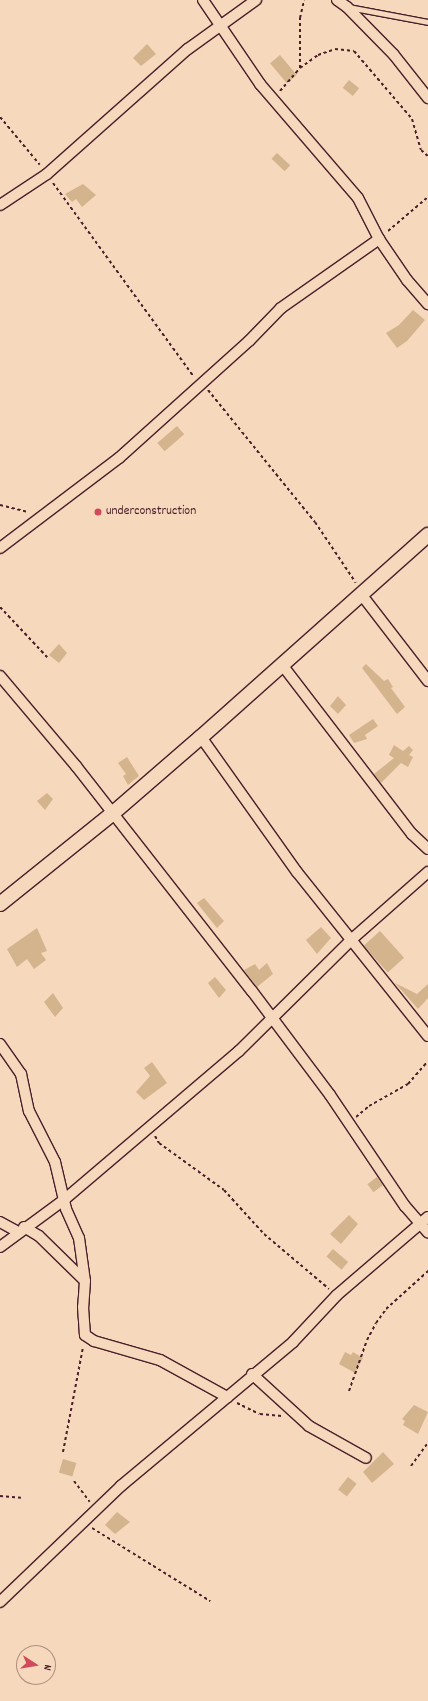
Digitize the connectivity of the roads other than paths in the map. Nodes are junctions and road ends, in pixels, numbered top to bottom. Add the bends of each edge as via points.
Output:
1 (203, 0) edge
2 (256, 0) edge
3 (337, 0) edge
4 (347, 7) junction
5 (428, 22) edge
6 (220, 27) junction
7 (428, 98) edge
8 (0, 205) edge
9 (379, 239) junction
10 (428, 304) edge
11 (428, 535) edge
12 (0, 548) edge
13 (362, 593) junction
14 (283, 666) junction
15 (0, 676) edge
16 (428, 681) edge
17 (201, 737) junction
18 (112, 814) junction
19 (428, 849) edge
20 (428, 872) edge
21 (0, 904) edge
22 (351, 940) junction
23 (271, 1017) junction
24 (428, 1036) edge
25 (0, 1044) edge
26 (65, 1199) junction
27 (424, 1220) edge
28 (0, 1222) edge
29 (21, 1229) junction
30 (428, 1232) edge
31 (0, 1247) edge
32 (85, 1281) junction
33 (252, 1374) junction
34 (227, 1397) junction
35 (366, 1458) dead end
36 (0, 1602) edge

1 - 6 street
2 - 6 street
3 - 4 street
4 - 5 lane
4 - 7 street via 394,55
6 - 8 street via 188,49 47,174
6 - 9 street via 260,84 358,198
9 - 10 street via 407,280
9 - 12 street via 282,308 119,458
11 - 13 street
13 - 14 street
13 - 16 street
14 - 17 street
14 - 19 street via 412,834
15 - 18 street
17 - 18 street
17 - 22 street via 297,872
18 - 21 street
18 - 23 street
20 - 22 street
22 - 23 street
22 - 24 street
23 - 26 street via 239,1051
23 - 27 street
25 - 26 street via 22,1074 29,1112 55,1162
26 - 29 street
26 - 32 street via 66,1209 79,1238
27 - 30 street
27 - 33 street via 337,1295 293,1342
28 - 29 street
29 - 31 street
29 - 32 street via 39,1236
32 - 34 street via 83,1307 86,1335 94,1341 160,1360
33 - 34 street
33 - 35 street via 313,1428
34 - 36 street via 160,1452

